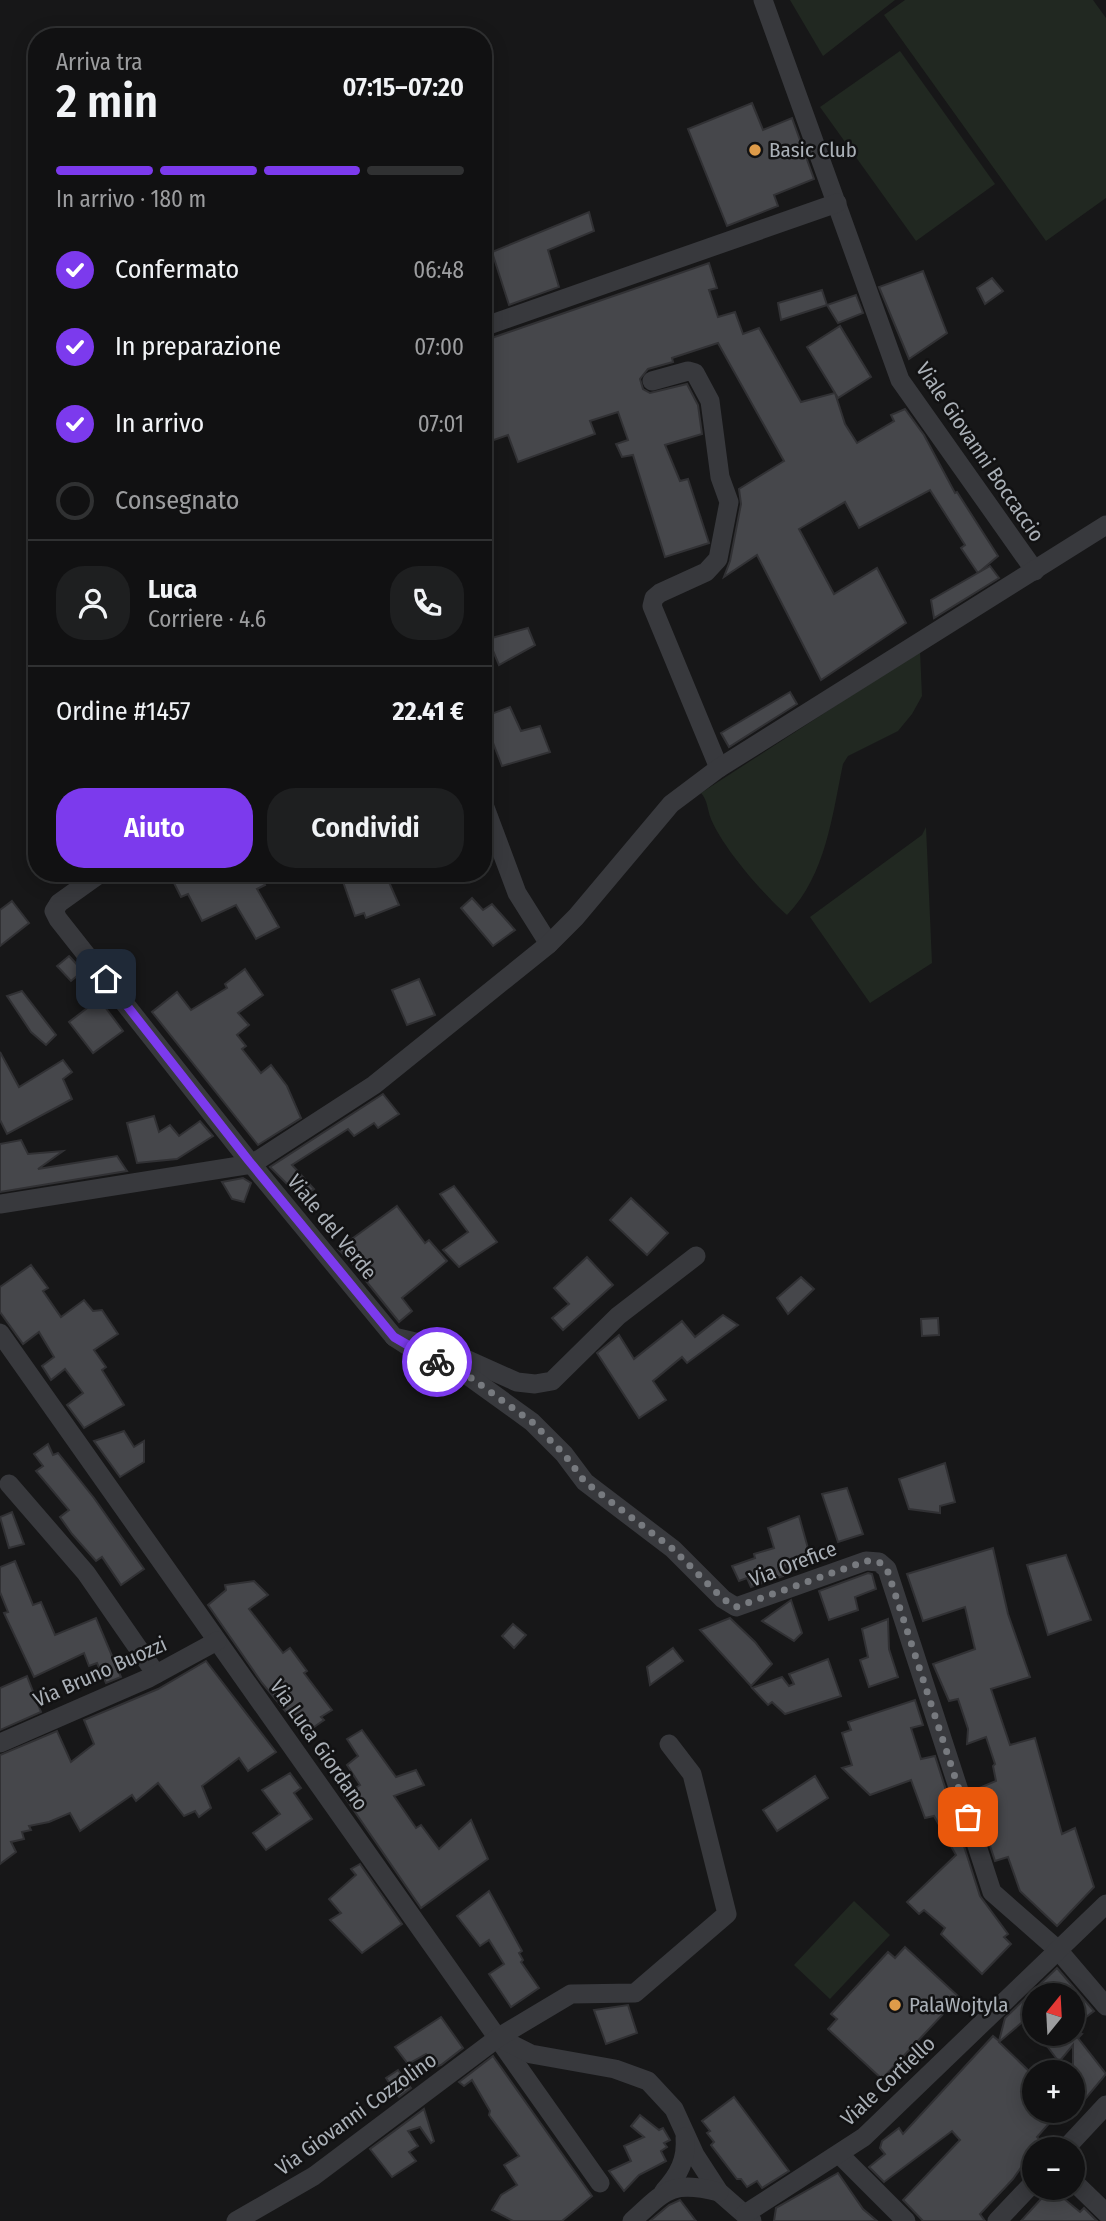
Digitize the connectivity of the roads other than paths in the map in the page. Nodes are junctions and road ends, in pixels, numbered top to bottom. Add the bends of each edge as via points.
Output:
1 (763, 0) edge
2 (837, 203) junction
3 (492, 324) edge
4 (652, 381) dead end
5 (1106, 525) edge
6 (1035, 571) junction
7 (719, 768) junction
8 (492, 826) edge
9 (88, 882) edge
10 (549, 944) junction
11 (251, 1164) junction
12 (0, 1204) edge
13 (695, 1256) dead end
14 (0, 1333) edge
15 (394, 1337) junction
16 (9, 1484) dead end
17 (217, 1641) junction
18 (156, 1674) junction
19 (0, 1743) edge
20 (669, 1744) dead end
21 (1106, 1904) edge
22 (1058, 1951) junction
23 (1106, 2006) edge
24 (499, 2037) junction
25 (1106, 2105) edge
26 (684, 2132) junction
27 (1076, 2137) edge
28 (839, 2154) junction
29 (600, 2183) dead end
30 (719, 2192) junction
31 (663, 2193) junction
32 (1085, 2193) edge
33 (1022, 2195) edge
34 (1106, 2214) edge
35 (749, 2217) edge
36 (236, 2221) edge
37 (632, 2221) edge
38 (906, 2221) edge
39 (997, 2221) edge

1 - 2 street, Viale Giovanni Boccaccio
2 - 3 street
2 - 6 street, Viale Giovanni Boccaccio via 900,380
4 - 7 street via 695,373 710,401 720,477 729,502 718,559 706,572 660,593 652,606
5 - 6 street
6 - 7 street
7 - 10 street via 671,804
8 - 10 street via 517,893
9 - 11 street, Viale del Verde via 58,903 54,911 58,919
10 - 11 street via 374,1085
11 - 12 street
11 - 15 street, Viale del Verde
13 - 15 street via 618,1316 552,1381 517,1382 441,1348
14 - 17 street, Via Luca Giordano
15 - 22 street, Via Orefice via 428,1359 467,1375 532,1422 585,1482 673,1549 736,1607 866,1561 879,1562 887,1569 992,1892
16 - 18 street via 86,1573
17 - 18 street, Via Bruno Buozzi
17 - 24 street, Via Luca Giordano
18 - 19 street, Via Bruno Buozzi
20 - 24 street, Via Giovanni Cozzolino via 692,1774 727,1914 635,1993 571,1994
21 - 22 street, Viale Cortiello
22 - 23 street, Via Orefice
22 - 28 street, Viale Cortiello via 864,2137
24 - 26 street via 531,2054 615,2069 648,2081 674,2109
24 - 29 street, Via Luca Giordano
24 - 36 street, Via Giovanni Cozzolino via 314,2176
25 - 27 street
26 - 30 street
26 - 31 street via 687,2151
28 - 35 street, Viale Cortiello
28 - 38 street
30 - 31 street via 680,2185
30 - 35 street
31 - 37 street
32 - 34 street
33 - 39 street

